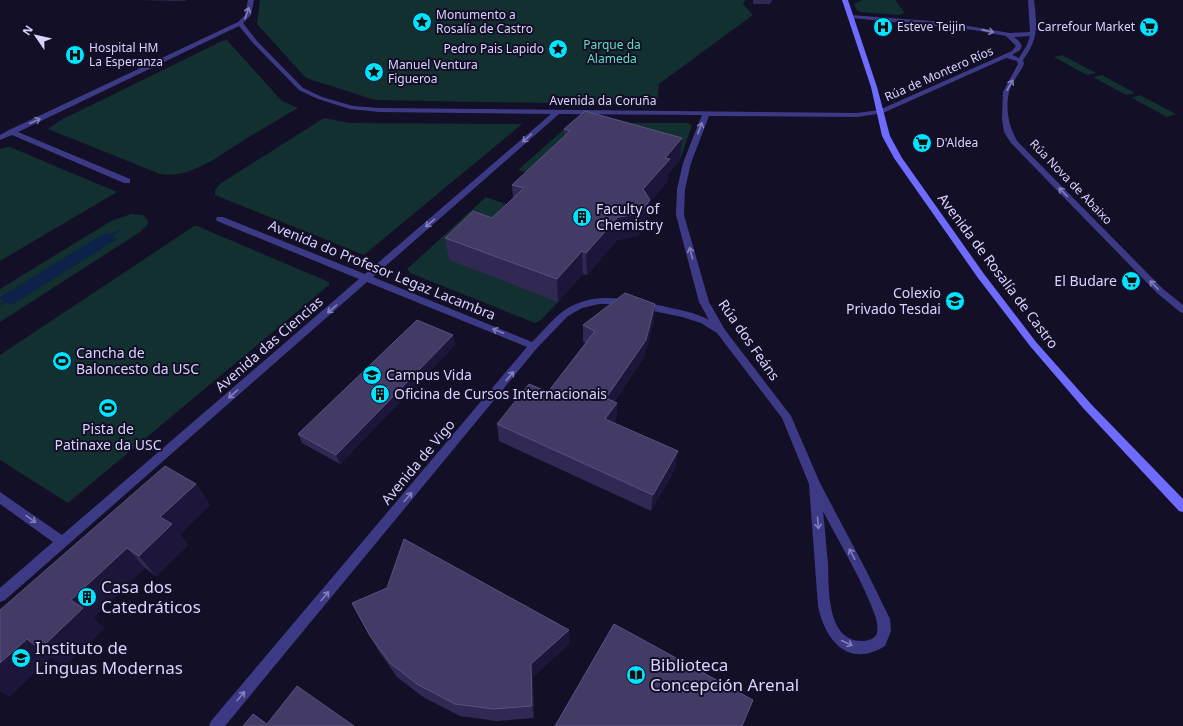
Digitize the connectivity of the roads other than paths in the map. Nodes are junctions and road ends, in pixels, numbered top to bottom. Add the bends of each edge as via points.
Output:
1 (251, 0) edge
2 (845, 0) edge
3 (1031, 0) edge
4 (852, 16) junction
5 (240, 23) junction
6 (1034, 33) junction
7 (1009, 36) junction
8 (1007, 56) junction
9 (1020, 60) junction
10 (142, 64) dead end
11 (557, 112) junction
12 (881, 112) junction
13 (706, 113) junction
14 (12, 132) junction
15 (0, 138) edge
16 (126, 181) dead end
17 (220, 219) dead end
18 (366, 278) junction
19 (704, 302) junction
20 (1183, 310) edge
21 (684, 314) junction
22 (721, 332) junction
23 (534, 346) junction
24 (815, 484) junction
25 (0, 497) edge
26 (1183, 507) edge
27 (62, 542) junction
28 (0, 596) edge
29 (216, 726) edge

5 -> 1 street via 248,15
2 - 4 street, Avenida de Rosalía de Castro
3 - 6 street
4 -> 7 street via 974,28
4 - 12 street, Avenida de Rosalía de Castro
5 - 10 street via 155,62
5 - 11 street, Avenida da Coruña via 254,42 295,85 307,93 352,108
14 -> 5 street
6 - 7 street
6 - 9 street via 1030,47
7 - 8 street via 1019,46 1018,50
8 - 9 street
8 - 12 street, Rúa de Montero Ríos
20 -> 9 street, Rúa Nova de Abaixo via 1160,291 1015,143 1004,119 1006,92 1019,68
11 - 13 street, Avenida da Coruña
11 -> 18 street, Avenida das Ciencias
12 - 13 street, Avenida da Coruña via 847,115
12 - 26 street, Avenida de Rosalía de Castro via 886,136 898,158 1018,326 1098,418
19 -> 13 street, Rúa dos Feáns via 680,215 684,176
14 - 15 street
14 - 16 street
17 - 18 street, Avenida do Profesor Legaz Lacambra
23 -> 18 street, Avenida do Profesor Legaz Lacambra
18 -> 27 street, Avenida das Ciencias
19 - 21 street via 693,313
19 - 22 street, Rúa dos Feáns
21 - 22 street, Avenida de Vigo via 704,321
21 - 23 street, Avenida de Vigo via 620,301 599,301 579,306 565,314
22 - 24 street, Rúa dos Feáns via 786,416
29 -> 23 street, Avenida de Vigo
24 -> 24 street, Rúa dos Feáns via 823,603 834,632 842,642 866,649 880,641 884,631 883,620
25 -> 27 street
27 - 28 street, Avenida das Ciencias

